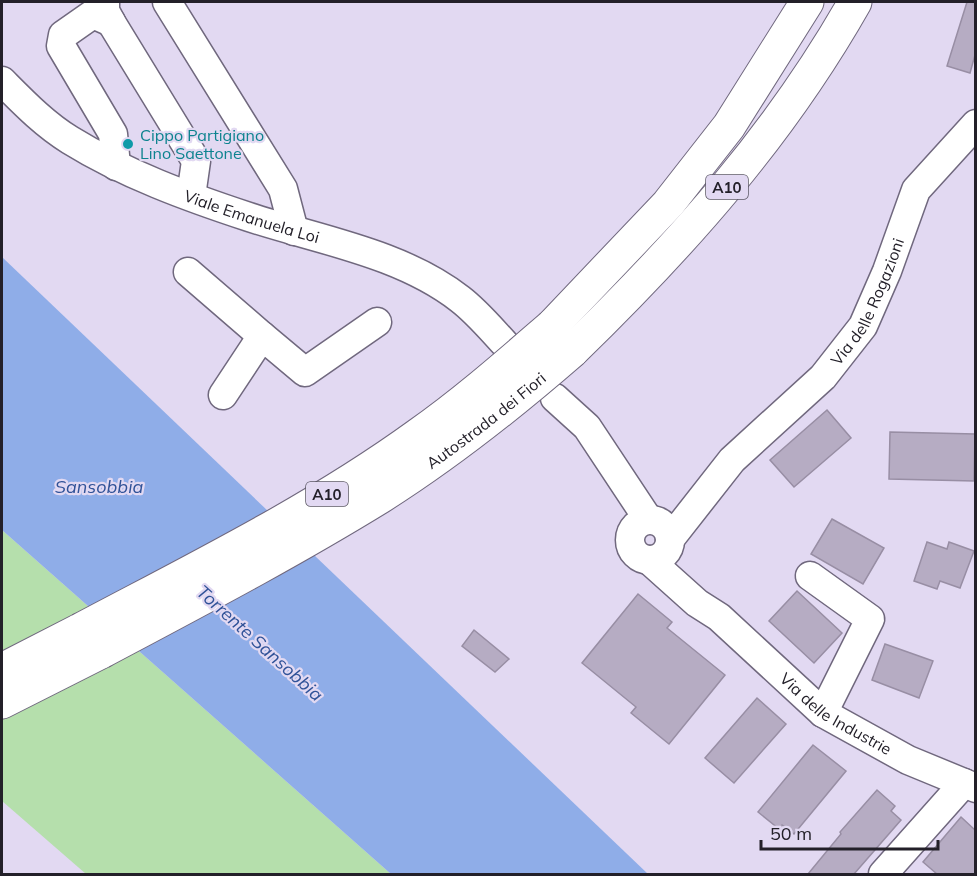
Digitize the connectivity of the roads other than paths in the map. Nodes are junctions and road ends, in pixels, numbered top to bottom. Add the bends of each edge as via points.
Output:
1 (167, 2) edge
2 (807, 2) edge
3 (855, 2) edge
4 (108, 12) edge
5 (2, 81) edge
6 (975, 124) edge
7 (116, 166) junction
8 (191, 196) junction
9 (294, 231) junction
10 (188, 272) dead end
11 (377, 322) dead end
12 (262, 336) junction
13 (505, 344) dead end
14 (224, 395) dead end
15 (560, 404) dead end
16 (654, 536) junction
17 (810, 576) dead end
18 (2, 670) edge
19 (2, 702) edge
20 (823, 713) junction
21 (970, 786) edge
22 (884, 874) edge

1 - 9 street via 283,189
2 - 18 highway, Autostrada dei Fiori / A10, bridge via 729,126 681,186 552,326 472,395 358,476 197,568
3 - 19 highway, Autostrada dei Fiori / A10, bridge via 785,110 709,210 572,351 489,419 381,496 267,563
4 - 7 street via 93,14 63,35 61,46 113,134
4 - 8 street via 196,161
5 - 7 street, Viale Emanuela Loi via 30,110 69,140
6 - 16 street, Via delle Rogazioni via 916,190 863,326 823,377
7 - 8 street, Viale Emanuela Loi
8 - 9 street, Viale Emanuela Loi
9 - 13 street, Viale Emanuela Loi via 423,276 460,299
10 - 12 street
11 - 12 street via 305,372
12 - 14 street
15 - 16 street via 587,427
16 - 20 street, Via delle Industrie via 713,612
17 - 20 street via 870,619
20 - 21 street, Via delle Industrie via 908,760
21 - 22 street

